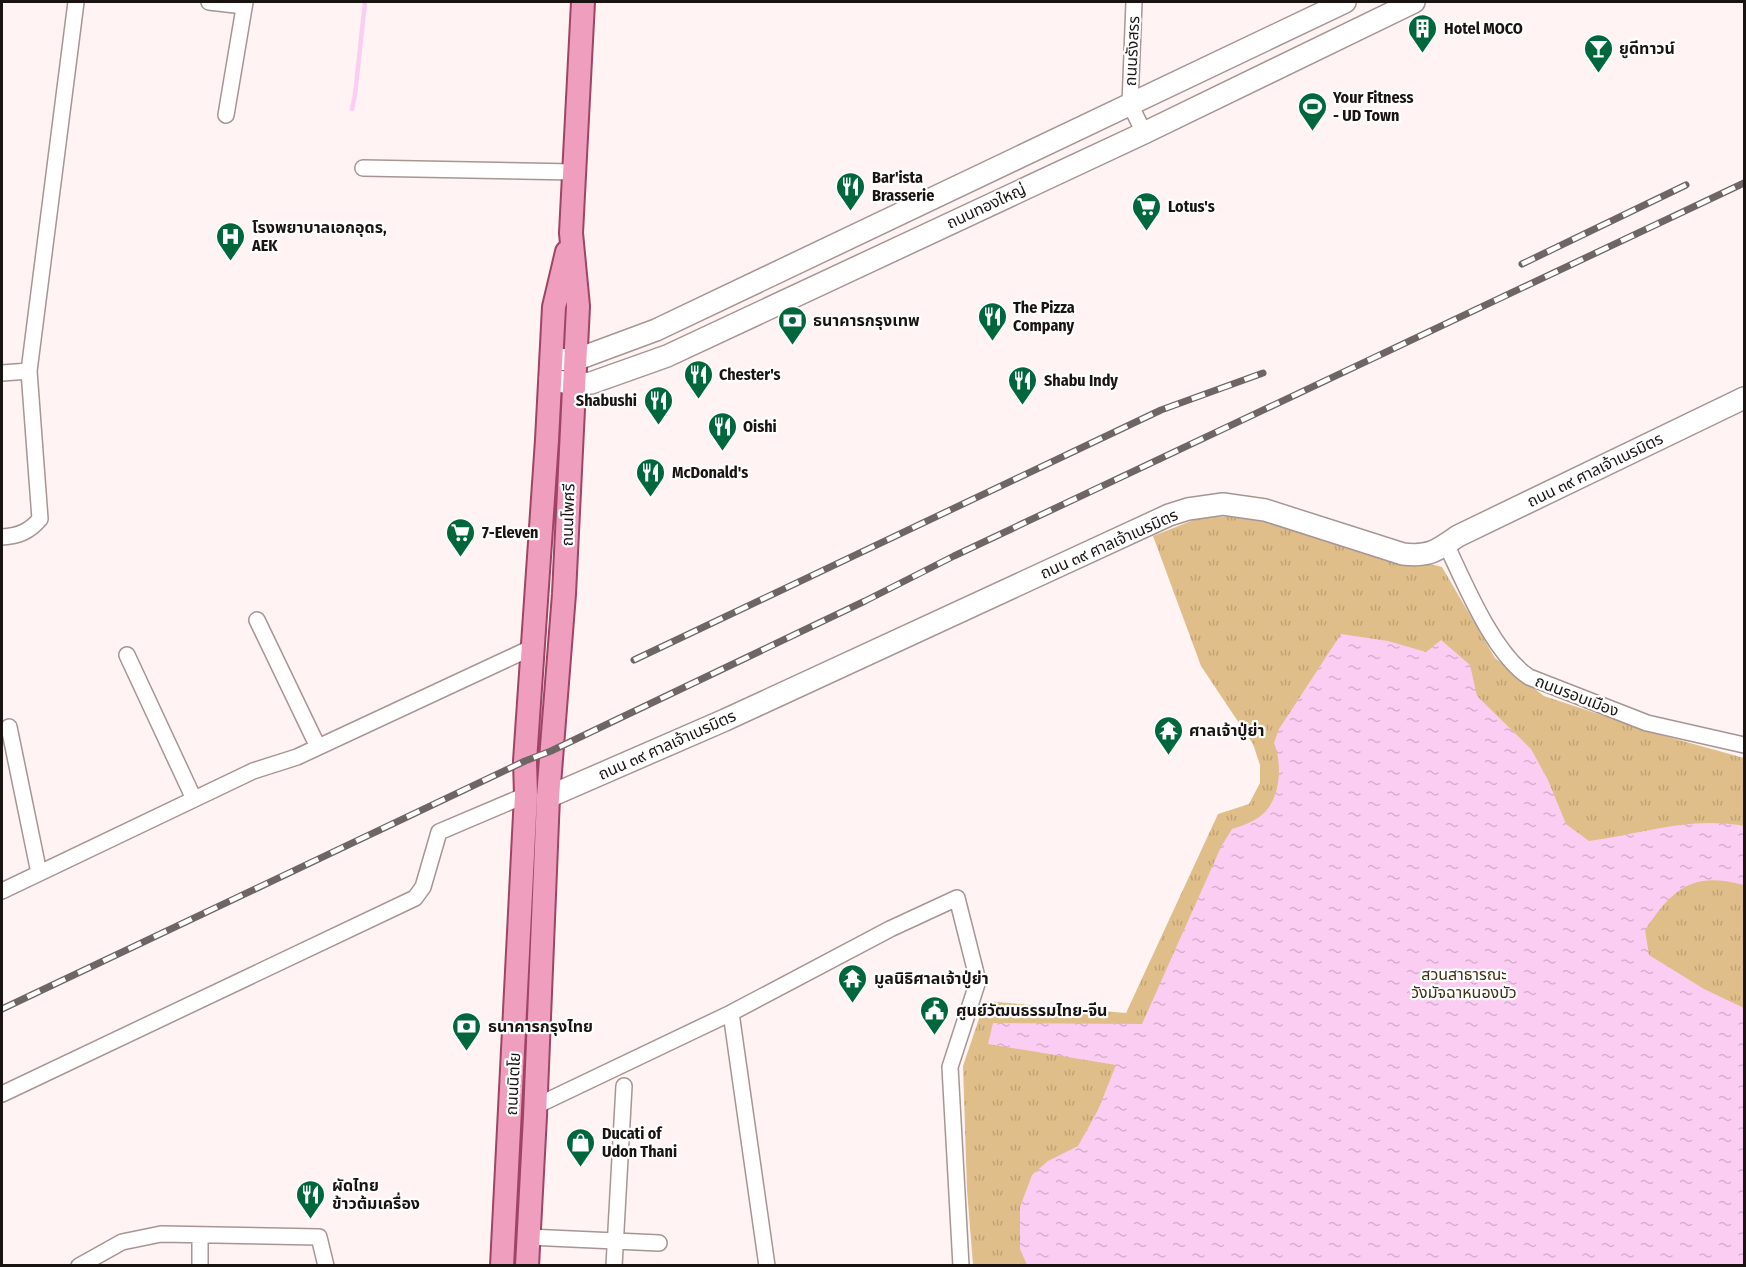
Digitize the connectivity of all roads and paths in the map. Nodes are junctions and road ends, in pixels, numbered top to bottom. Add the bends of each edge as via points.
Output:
1 (76, 2) edge
2 (209, 2) edge
3 (583, 2) edge
4 (1134, 2) edge
5 (1345, 2) edge
6 (1414, 2) edge
7 (245, 4) edge
8 (1130, 104) junction
9 (226, 115) dead end
10 (1144, 133) junction
11 (363, 168) dead end
12 (575, 172) junction
13 (571, 233) junction
14 (554, 307) junction
15 (656, 330) junction
16 (667, 356) junction
17 (575, 360) junction
18 (551, 369) junction
19 (28, 371) junction
20 (2, 373) edge
21 (573, 384) junction
22 (1744, 398) edge
23 (548, 440) junction
24 (2, 537) edge
25 (1446, 544) junction
26 (257, 620) dead end
27 (533, 647) junction
28 (128, 655) dead end
29 (9, 727) dead end
30 (1744, 745) edge
31 (318, 747) junction
32 (537, 796) junction
33 (194, 799) junction
34 (39, 873) junction
35 (2, 891) edge
36 (730, 1013) junction
37 (624, 1086) dead end
38 (2, 1094) edge
39 (536, 1111) junction
40 (200, 1235) junction
41 (528, 1237) junction
42 (616, 1241) junction
43 (659, 1243) dead end
44 (81, 1265) edge
45 (200, 1266) edge
46 (326, 1266) edge
47 (502, 1266) edge
48 (527, 1266) edge
49 (614, 1266) edge
50 (767, 1266) edge
51 (961, 1266) edge

1 - 19 street
2 - 7 street
3 - 12 main road, ถนนโพศรี
4 - 8 street, ถนนรังสรร
5 - 8 street, ถนนทองใหญ่
6 - 10 street, ถนนทองใหญ่
7 - 9 street
8 - 10 street, ถนนรังสรร
8 - 15 street, ถนนทองใหญ่
10 - 16 street, ถนนทองใหญ่
11 - 12 street
12 - 13 main road, ถนนโพศรี
13 - 14 main road, ถนนโพศรี
13 - 17 main road, ถนนโพศรี via 578,306
14 - 18 main road, ถนนโพศรี
14 - 23 main road via 547,321 543,403
15 - 16 street
15 - 17 street, ถนนทองใหญ่
16 - 21 street, ถนนทองใหญ่ via 591,383
17 - 18 street, ถนนทองใหญ่
17 - 21 main road, ถนนโพศรี
18 - 21 street, ถนนทองใหญ่
18 - 23 main road, ถนนโพศรี
19 - 20 street
19 - 24 street via 40,519 30,530
21 - 32 main road, ถนนโพศรี via 564,594
22 - 25 street, ถนน ๓๙ ศาลเจ้าเนรมิตร
23 - 27 main road, ถนนโพศรี
25 - 30 street, ถนนรอบเมือง via 1501,650 1518,670 1647,723
25 - 32 street, ถนน ๓๙ ศาลเจ้าเนรมิตร via 1419,556 1403,554 1265,510 1223,504 1188,509 725,720
26 - 31 street
27 - 31 street
27 - 32 main road, ถนนโพศรี via 525,761
28 - 33 street
29 - 34 street
31 - 33 street via 253,771
32 - 38 street via 439,832 423,888 415,898
32 - 39 main road, ถนนนิตโย
32 - 47 main road, ถนนนิตโย
33 - 34 street
34 - 35 street
36 - 39 street
36 - 50 street
36 - 51 street via 957,898 978,981 951,1067
37 - 42 street
39 - 41 main road, ถนนนิตโย
40 - 44 street via 160,1234 122,1242
40 - 45 street
40 - 46 street via 319,1237
41 - 42 street
41 - 48 main road, ถนนนิตโย
42 - 43 street
42 - 49 street

